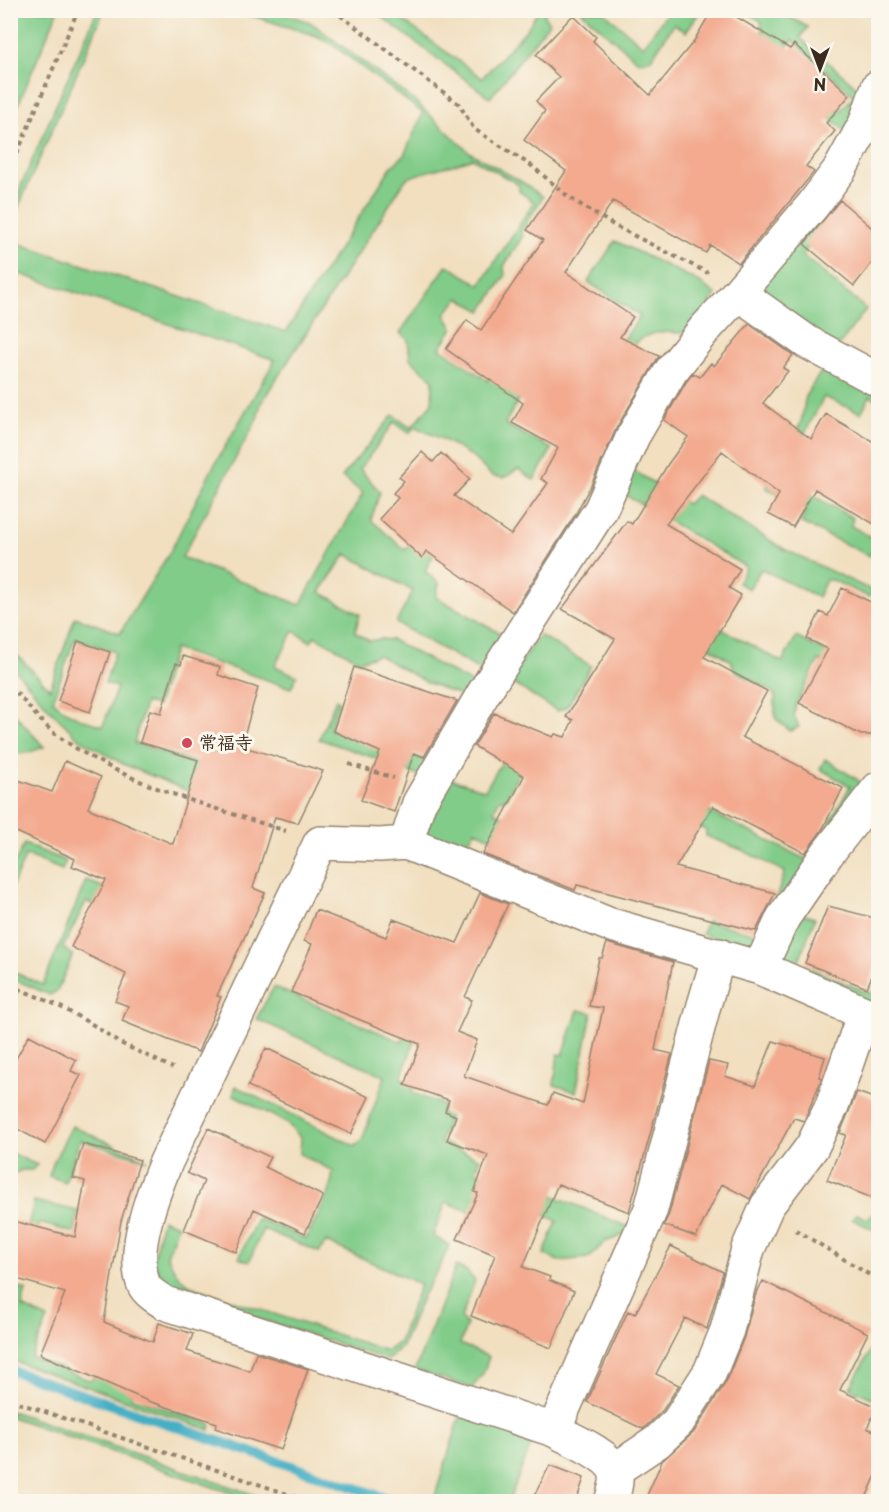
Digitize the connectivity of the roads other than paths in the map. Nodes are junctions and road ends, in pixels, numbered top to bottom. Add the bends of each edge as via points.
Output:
1 (879, 87) edge
2 (738, 293) junction
3 (879, 380) edge
4 (879, 789) edge
5 (406, 843) junction
6 (720, 955) junction
7 (760, 968) junction
8 (871, 1014) edge
9 (555, 1430) junction
10 (613, 1486) edge

1 - 2 street via 865,124 840,169
2 - 3 street via 807,342
2 - 5 street via 665,380 633,436 601,509 419,803
4 - 7 street via 783,918
5 - 6 street via 608,924
5 - 9 street via 320,843 149,1203 139,1263 144,1288 165,1303
6 - 7 street
6 - 9 street via 651,1209
7 - 8 street
8 - 10 street via 812,1147 764,1211 748,1249 728,1330 710,1372 678,1422
9 - 10 street via 605,1458

